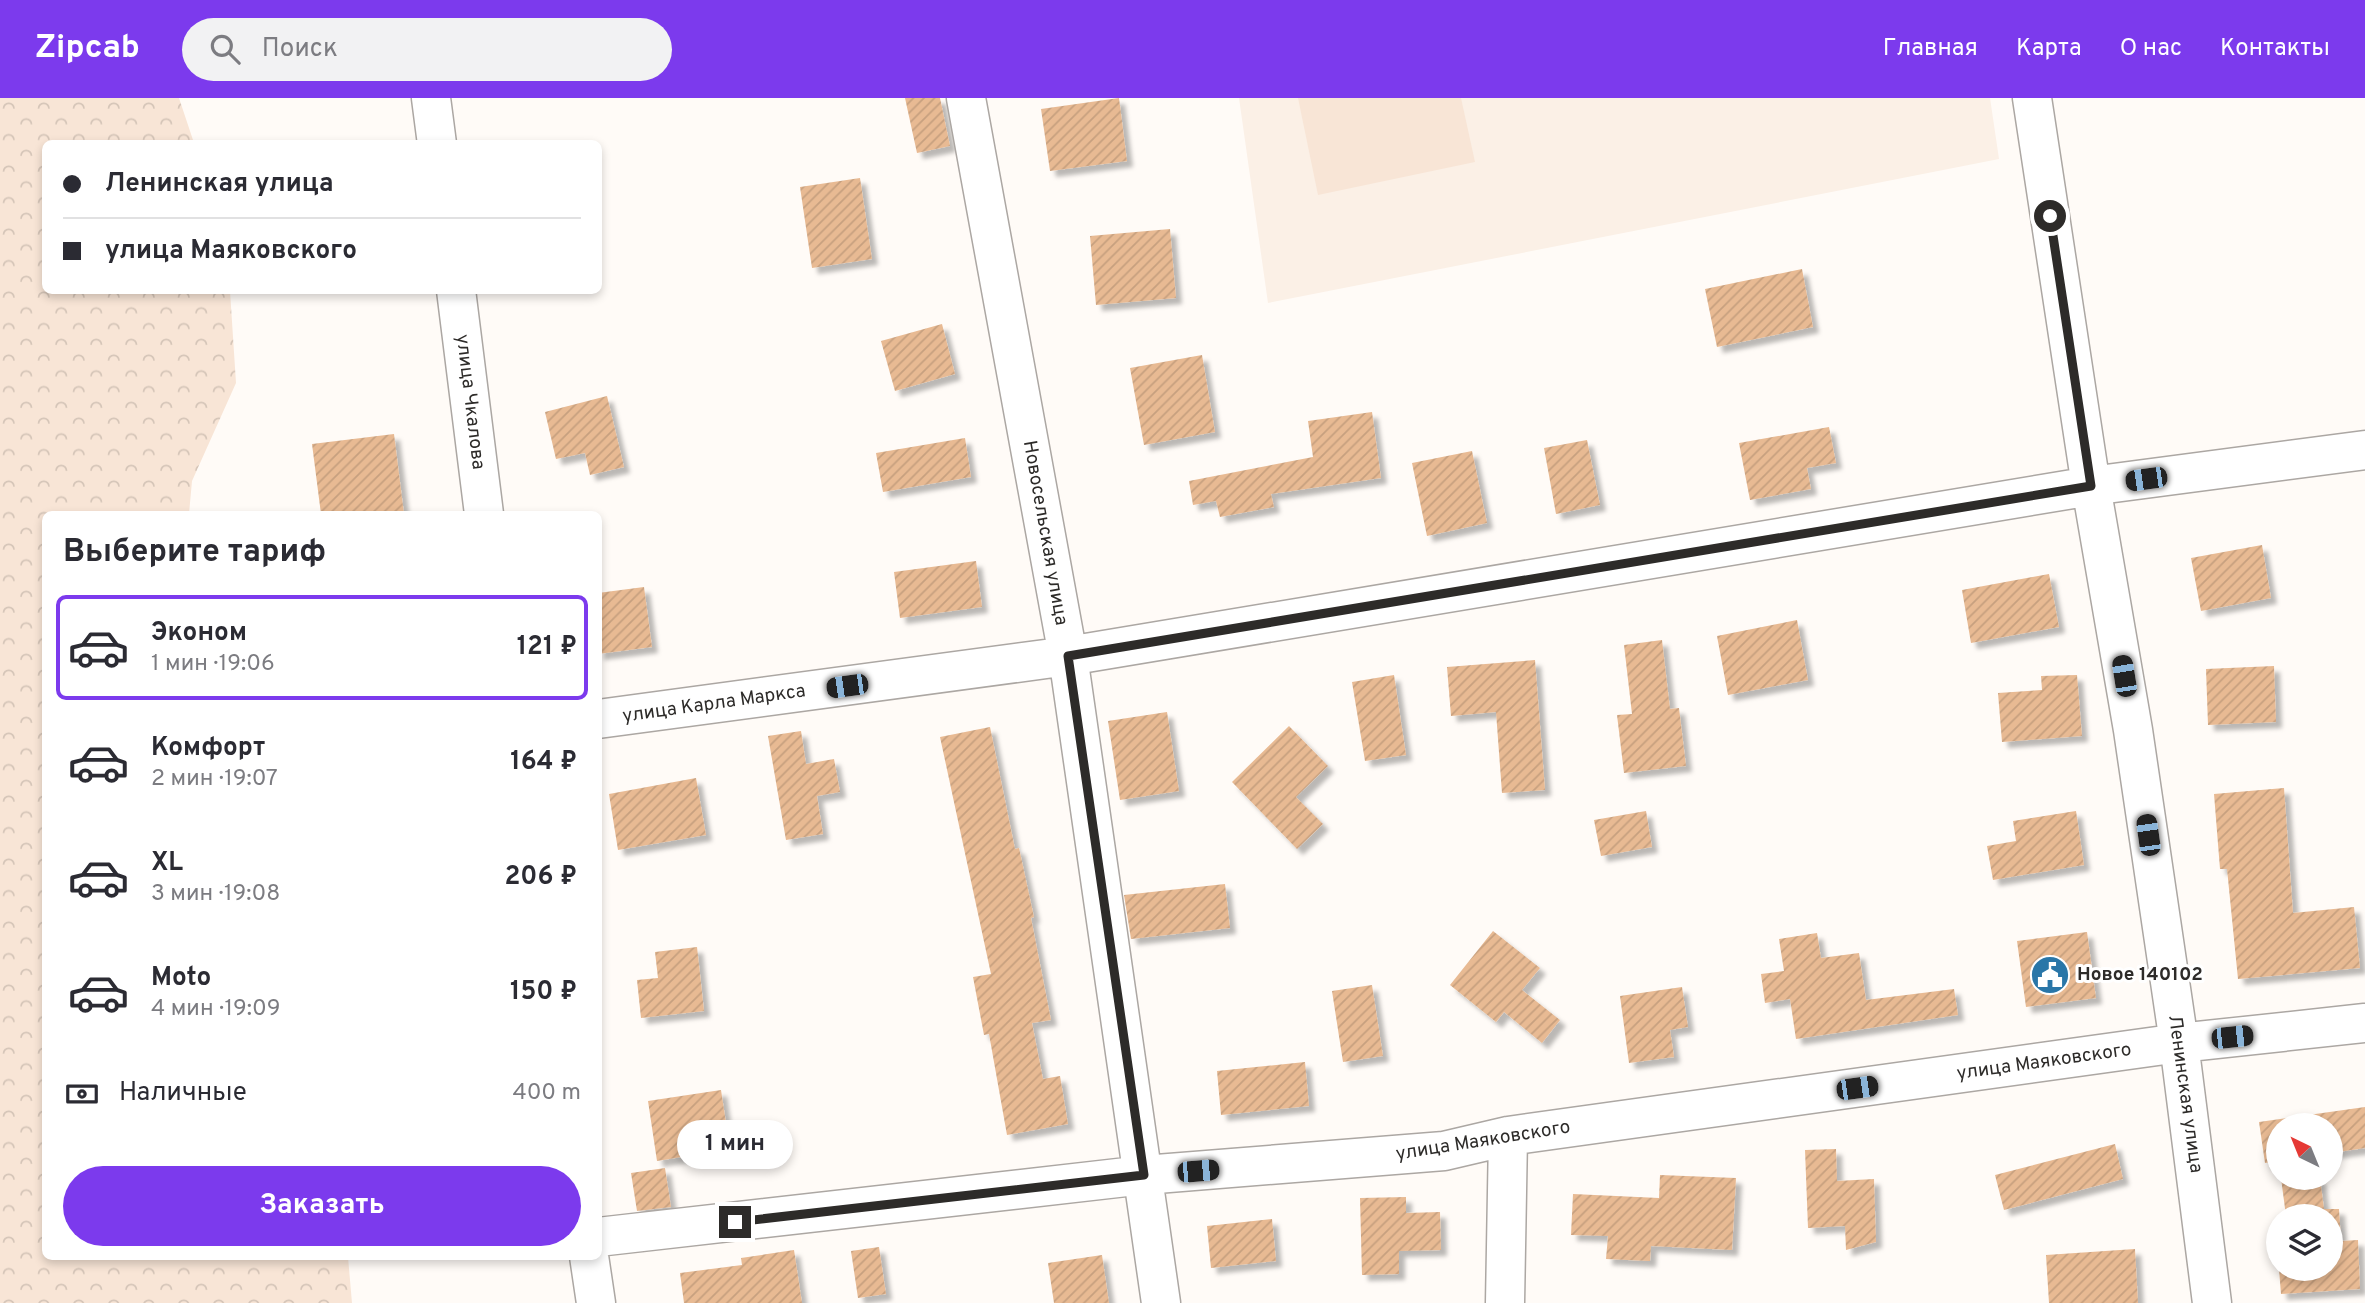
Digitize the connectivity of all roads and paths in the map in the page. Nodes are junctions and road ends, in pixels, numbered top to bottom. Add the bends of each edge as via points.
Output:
1 (431, 98) edge
2 (966, 98) edge
3 (2032, 98) edge
4 (436, 140) edge
5 (456, 294) edge
6 (2365, 450) edge
7 (2091, 486) junction
8 (484, 511) edge
9 (1068, 656) junction
10 (602, 718) edge
11 (2365, 1023) edge
12 (2179, 1043) junction
13 (1508, 1136) junction
14 (1144, 1175) junction
15 (602, 1237) edge
16 (590, 1260) edge
17 (596, 1303) edge
18 (1161, 1303) edge
19 (1505, 1303) edge
20 (2212, 1303) edge

1 - 4 street
2 - 9 street, Новосельская улица
3 - 7 street, Ленинская улица
5 - 8 street, улица Чкалова
6 - 7 street, улица Карла Маркса
7 - 9 street, улица Карла Маркса
7 - 12 street, Ленинская улица
9 - 10 street, улица Карла Маркса
9 - 14 street, Новосельская улица
11 - 12 street, улица Маяковского
12 - 13 street, улица Маяковского
12 - 20 street, Ленинская улица
13 - 14 street, улица Маяковского via 1444,1151
13 - 19 street
14 - 15 street, улица Маяковского
14 - 18 street, Новосельская улица
16 - 17 street

